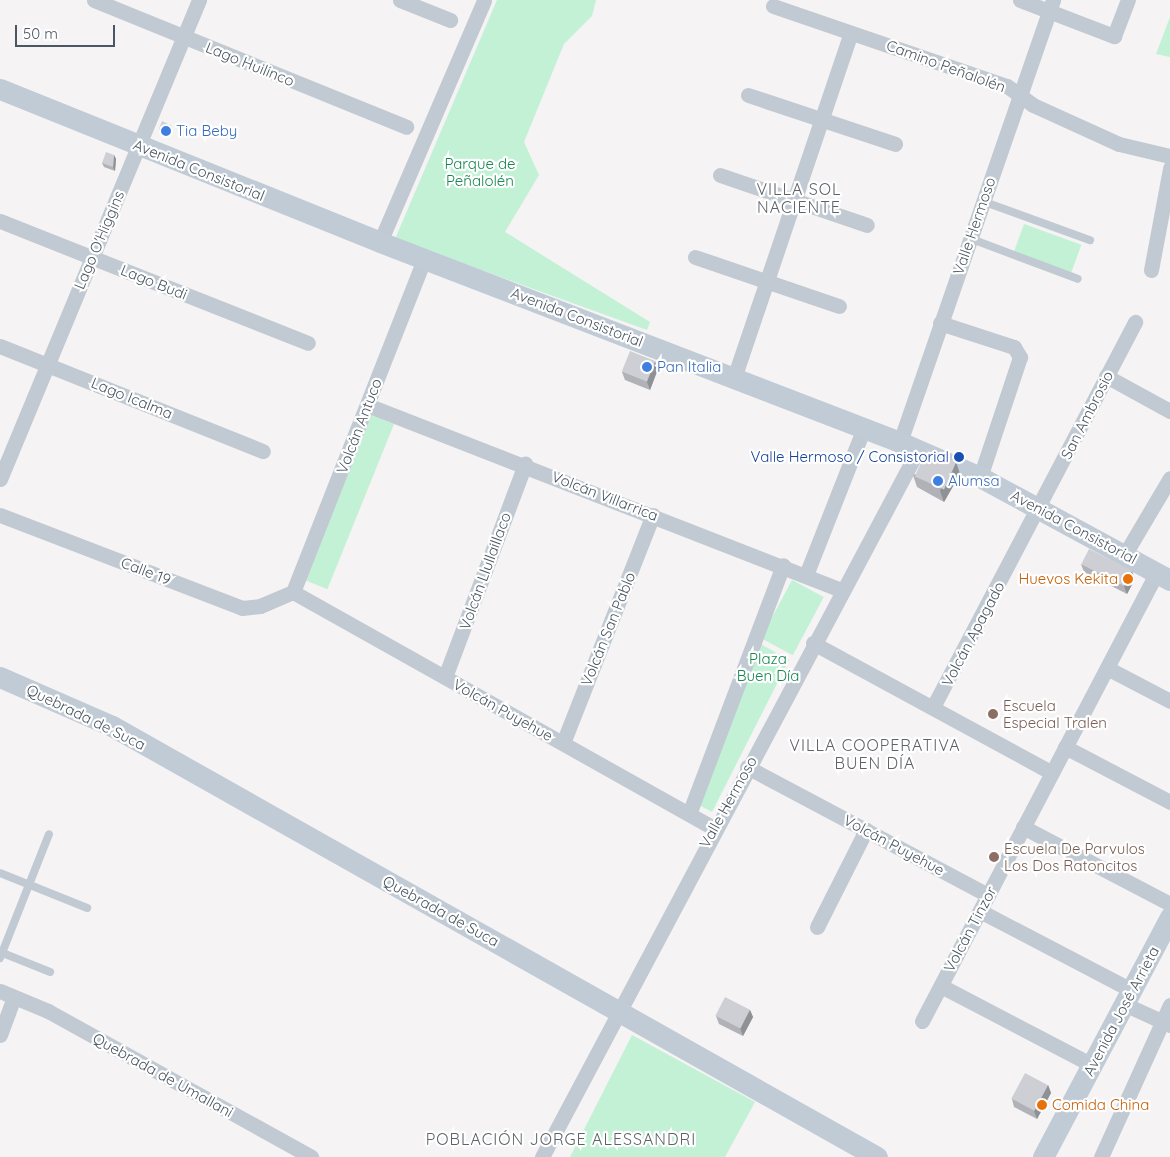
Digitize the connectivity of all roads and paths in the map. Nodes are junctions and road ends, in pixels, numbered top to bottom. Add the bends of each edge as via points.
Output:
1 (94, 0) edge
2 (199, 0) edge
3 (400, 0) edge
4 (484, 0) edge
5 (1020, 0) edge
6 (1128, 0) edge
7 (773, 6) dead end
8 (1051, 6) edge
9 (450, 20) dead end
10 (851, 33) junction
11 (184, 37) junction
12 (0, 89) edge
13 (748, 95) dead end
14 (1018, 95) junction
15 (822, 120) junction
16 (406, 127) dead end
17 (894, 144) dead end
18 (139, 145) junction
19 (1170, 156) edge
20 (1170, 168) edge
21 (720, 175) dead end
22 (794, 200) junction
23 (982, 201) junction
24 (0, 221) edge
25 (867, 225) dead end
26 (969, 238) junction
27 (1090, 240) dead end
28 (380, 242) junction
29 (92, 257) junction
30 (695, 257) dead end
31 (424, 259) junction
32 (1151, 270) dead end
33 (1078, 279) dead end
34 (767, 281) junction
35 (839, 306) dead end
36 (1135, 322) dead end
37 (940, 323) junction
38 (308, 343) dead end
39 (0, 346) edge
40 (48, 365) junction
41 (1106, 376) junction
42 (734, 378) junction
43 (367, 405) junction
44 (1170, 411) edge
45 (864, 428) junction
46 (909, 446) junction
47 (263, 451) dead end
48 (525, 464) junction
49 (980, 477) junction
50 (1170, 478) edge
51 (0, 479) edge
52 (1041, 509) junction
53 (0, 515) edge
54 (653, 515) junction
55 (1125, 554) junction
56 (783, 565) junction
57 (806, 575) junction
58 (1163, 576) edge
59 (841, 590) junction
60 (293, 592) junction
61 (813, 643) junction
62 (1107, 668) junction
63 (0, 677) edge
64 (445, 678) junction
65 (1170, 702) edge
66 (933, 707) junction
67 (562, 743) junction
68 (1065, 747) junction
69 (747, 767) junction
70 (1052, 773) junction
71 (1170, 802) edge
72 (689, 814) junction
73 (1023, 827) junction
74 (713, 828) junction
75 (866, 830) junction
76 (49, 834) dead end
77 (0, 873) edge
78 (29, 885) junction
79 (988, 895) junction
80 (1170, 904) edge
81 (87, 908) dead end
82 (980, 911) junction
83 (1170, 917) edge
84 (817, 927) dead end
85 (1, 954) edge
86 (50, 972) dead end
87 (940, 986) junction
88 (7, 994) edge
89 (1128, 997) junction
90 (1170, 1005) edge
91 (619, 1011) junction
92 (922, 1021) dead end
93 (1166, 1023) edge
94 (0, 1035) edge
95 (1092, 1065) junction
96 (311, 1157) edge
97 (542, 1157) edge
98 (876, 1157) edge
99 (1043, 1157) edge
100 (1101, 1157) edge

1 - 11 street, Lago Huilinco
2 - 11 street, Lago O'Higgins
3 - 9 street
4 - 28 street
5 - 8 street
6 - 8 street via 1114,36
7 - 10 street, Camino Peñalolén
8 - 14 street, Valle Hermoso
10 - 14 street, Camino Peñalolén via 1006,86
10 - 15 street
11 - 16 street, Lago Huilinco
11 - 18 street, Lago O'Higgins
12 - 18 street, Avenida Consistorial
13 - 15 street
14 - 19 street, Camino Peñalolén via 1119,144
14 - 23 street, Valle Hermoso
15 - 17 street
15 - 22 street
18 - 28 street, Avenida Consistorial
18 - 29 street, Lago O'Higgins
20 - 32 street
21 - 22 street
22 - 25 street
22 - 34 street
23 - 26 street, Valle Hermoso
23 - 27 lane
24 - 29 street, Lago Budi
26 - 33 lane
26 - 37 street, Valle Hermoso
28 - 31 street, Avenida Consistorial
29 - 38 street, Lago Budi
29 - 40 street, Lago O'Higgins
30 - 34 street
31 - 42 street, Avenida Consistorial
31 - 43 street, Volcán Antuco
34 - 35 street
34 - 42 street
36 - 41 street, San Ambrosio
37 - 46 street, Valle Hermoso
37 - 49 street via 1014,347 1020,357
39 - 40 street, Lago Icalma
40 - 47 street, Lago Icalma
40 - 51 street, Lago O'Higgins
41 - 44 street
41 - 52 street, San Ambrosio
42 - 45 street, Avenida Consistorial
43 - 48 street, Volcán Villarrica
43 - 60 street, Volcán Antuco
45 - 46 street, Avenida Consistorial
45 - 57 street
46 - 49 street, Avenida Consistorial
46 - 59 street, Valle Hermoso
48 - 54 street, Volcán Villarrica
48 - 64 street, Volcán Llullaillaco
49 - 52 street, Avenida Consistorial
50 - 55 street
52 - 55 street, Avenida Consistorial
52 - 66 street, Volcán Apagado
53 - 60 street, Calle 19 via 242,608 260,606
54 - 56 street, Volcán Villarrica
54 - 67 street, Volcán San Pablo
55 - 58 street, Avenida Consistorial
56 - 57 street, Volcán Villarrica
56 - 72 street, Valle Hermoso
57 - 59 street, Volcán Villarrica
58 - 62 street, Volcán Tinzor
59 - 61 street, Valle Hermoso
60 - 64 street, Volcán Puyehue
61 - 66 street
61 - 69 street, Valle Hermoso
62 - 65 street
62 - 68 street, Volcán Tinzor
63 - 91 street, Quebrada de Suca via 112,726
64 - 67 street, Volcán Puyehue
66 - 70 street
67 - 72 street, Volcán Puyehue
68 - 70 street, Volcán Tinzor
68 - 71 street
69 - 74 street, Valle Hermoso
69 - 75 street, Volcán Puyehue
70 - 73 street, Volcán Tinzor
72 - 74 street, Volcán Puyehue
73 - 79 street, Volcán Tinzor
73 - 80 street
74 - 91 street, Valle Hermoso
75 - 79 street, Volcán Puyehue
75 - 84 street
76 - 78 lane
77 - 78 lane
78 - 81 lane
78 - 85 lane
79 - 82 street, Volcán Tinzor
82 - 87 street, Volcán Tinzor
82 - 89 street
83 - 89 street, Avenida José Arrieta
85 - 86 lane
87 - 92 street, Volcán Tinzor
87 - 95 street
88 - 94 street, Quebrada de Umallani
88 - 96 street, Quebrada de Umallani via 48,1011
89 - 93 street
89 - 95 street, Avenida José Arrieta
90 - 93 street
91 - 97 street, Valle Hermoso
91 - 98 street, Quebrada de Suca
93 - 100 street
95 - 99 street, Avenida José Arrieta

